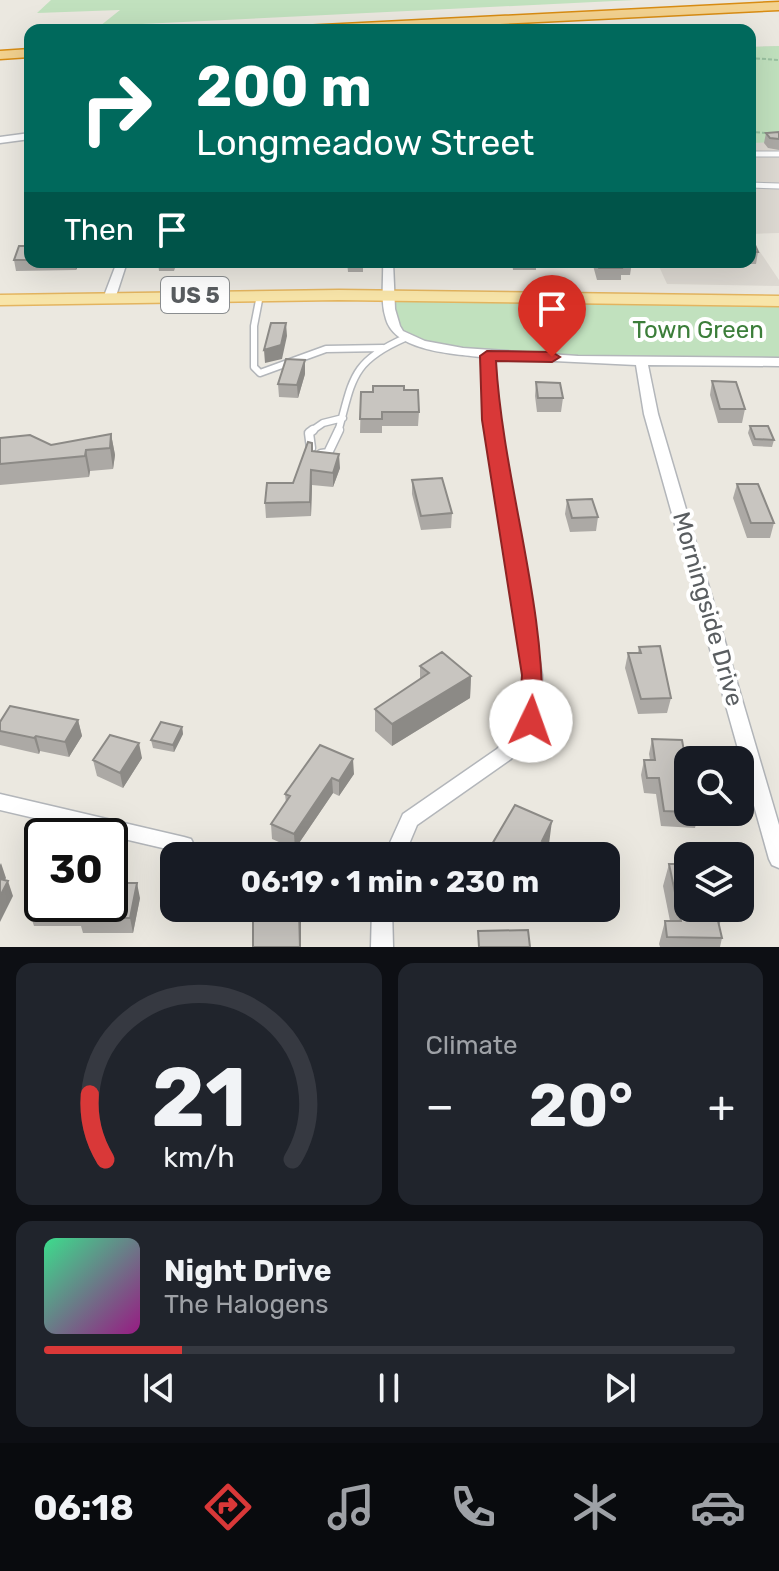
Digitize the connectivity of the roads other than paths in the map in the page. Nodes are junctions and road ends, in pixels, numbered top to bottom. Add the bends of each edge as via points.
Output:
1 (779, 6) edge
2 (779, 15) edge
3 (422, 24) edge
4 (604, 24) edge
5 (24, 43) edge
6 (0, 45) edge
7 (24, 53) edge
8 (0, 55) edge
9 (24, 137) edge
10 (0, 140) edge
11 (756, 154) edge
12 (779, 154) edge
13 (756, 185) edge
14 (779, 186) edge
15 (120, 268) edge
16 (389, 268) edge
17 (260, 295) junction
18 (391, 295) junction
19 (110, 296) junction
20 (0, 300) edge
21 (779, 301) edge
22 (405, 338) junction
23 (383, 348) junction
24 (487, 356) junction
25 (641, 359) junction
26 (779, 362) edge
27 (343, 418) junction
28 (0, 802) edge
29 (171, 842) edge
30 (400, 842) edge
31 (779, 859) edge
32 (382, 922) edge
33 (382, 947) edge

1 - 3 highway
2 - 4 highway
5 - 6 highway
7 - 8 highway
9 - 10 street
11 - 12 lane
13 - 14 lane
15 - 19 street
16 - 18 street
17 - 18 main road, US 5
17 - 19 main road, US 5
17 - 23 lane via 254,367 260,373 326,349
18 - 21 main road, US 5
18 - 22 street via 392,324
19 - 20 main road, US 5
22 - 23 lane
22 - 24 street via 435,350
23 - 27 lane via 362,361 352,376
24 - 25 street
24 - 30 street via 491,420 533,675 533,710 526,729 504,754 410,820
25 - 26 street
25 - 31 street, Morningside Drive via 651,414
27 - 27 lane via 309,433 312,450 328,453 341,434
28 - 29 street
32 - 33 street

